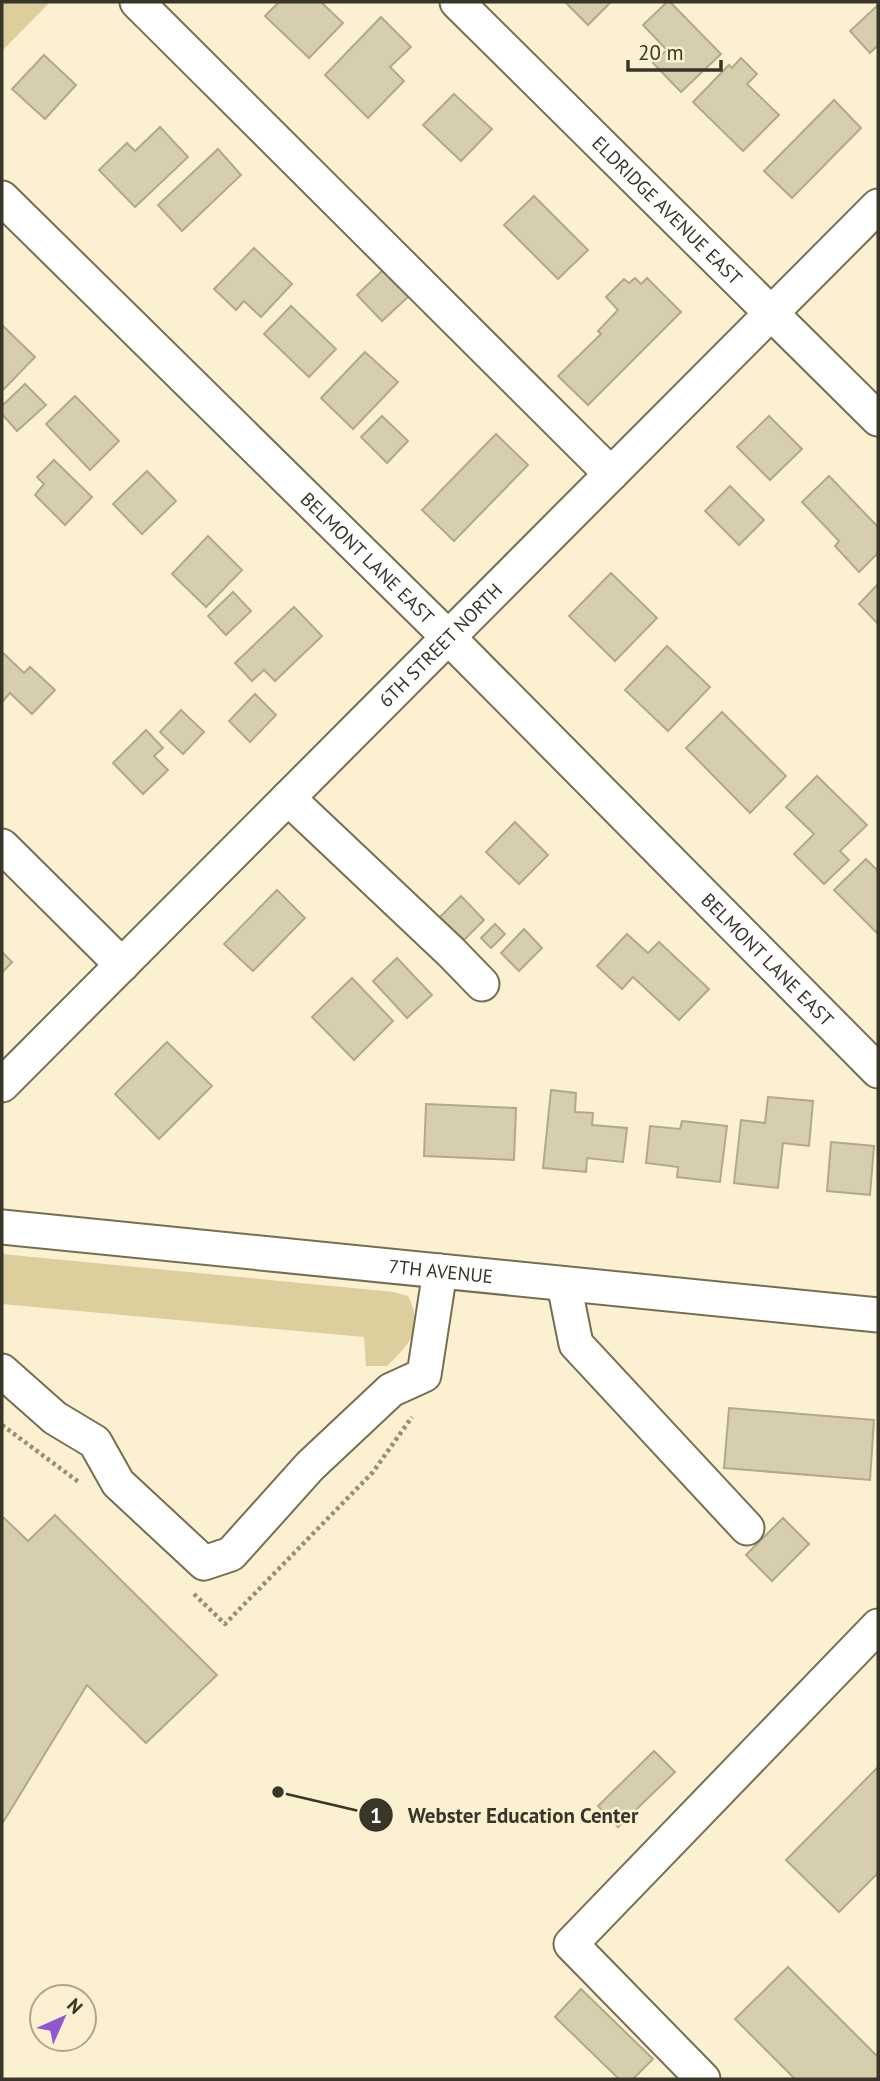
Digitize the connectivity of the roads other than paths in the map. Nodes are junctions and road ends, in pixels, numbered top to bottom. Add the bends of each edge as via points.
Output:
1 (137, 2) edge
2 (457, 2) edge
3 (2, 198) edge
4 (878, 206) edge
5 (771, 313) junction
6 (878, 419) edge
7 (611, 474) junction
8 (448, 637) junction
9 (288, 798) junction
10 (2, 846) edge
11 (122, 965) junction
12 (482, 984) dead end
13 (878, 1071) edge
14 (2, 1085) edge
15 (2, 1227) edge
16 (440, 1271) junction
17 (564, 1284) junction
18 (878, 1315) edge
19 (2, 1371) edge
20 (747, 1528) dead end
21 (878, 1626) edge
22 (703, 2079) edge

1 - 7 street
2 - 5 street, ELDRIDGE AVENUE EAST
3 - 8 street, BELMONT LANE EAST
4 - 5 street, 6TH STREET NORTH
5 - 6 street, ELDRIDGE AVENUE EAST
5 - 7 street, 6TH STREET NORTH
7 - 8 street, 6TH STREET NORTH
8 - 9 street, 6TH STREET NORTH
8 - 13 street, BELMONT LANE EAST
9 - 11 street, 6TH STREET NORTH
9 - 12 street
10 - 11 street
11 - 14 street, 6TH STREET NORTH
15 - 16 street, 7TH AVENUE
16 - 17 street, 7TH AVENUE
16 - 19 street via 424,1375 391,1391 310,1466 231,1553 204,1563 118,1483 94,1442 55,1418
17 - 18 street, 7TH AVENUE
17 - 20 street via 576,1344
21 - 22 street via 571,1944

